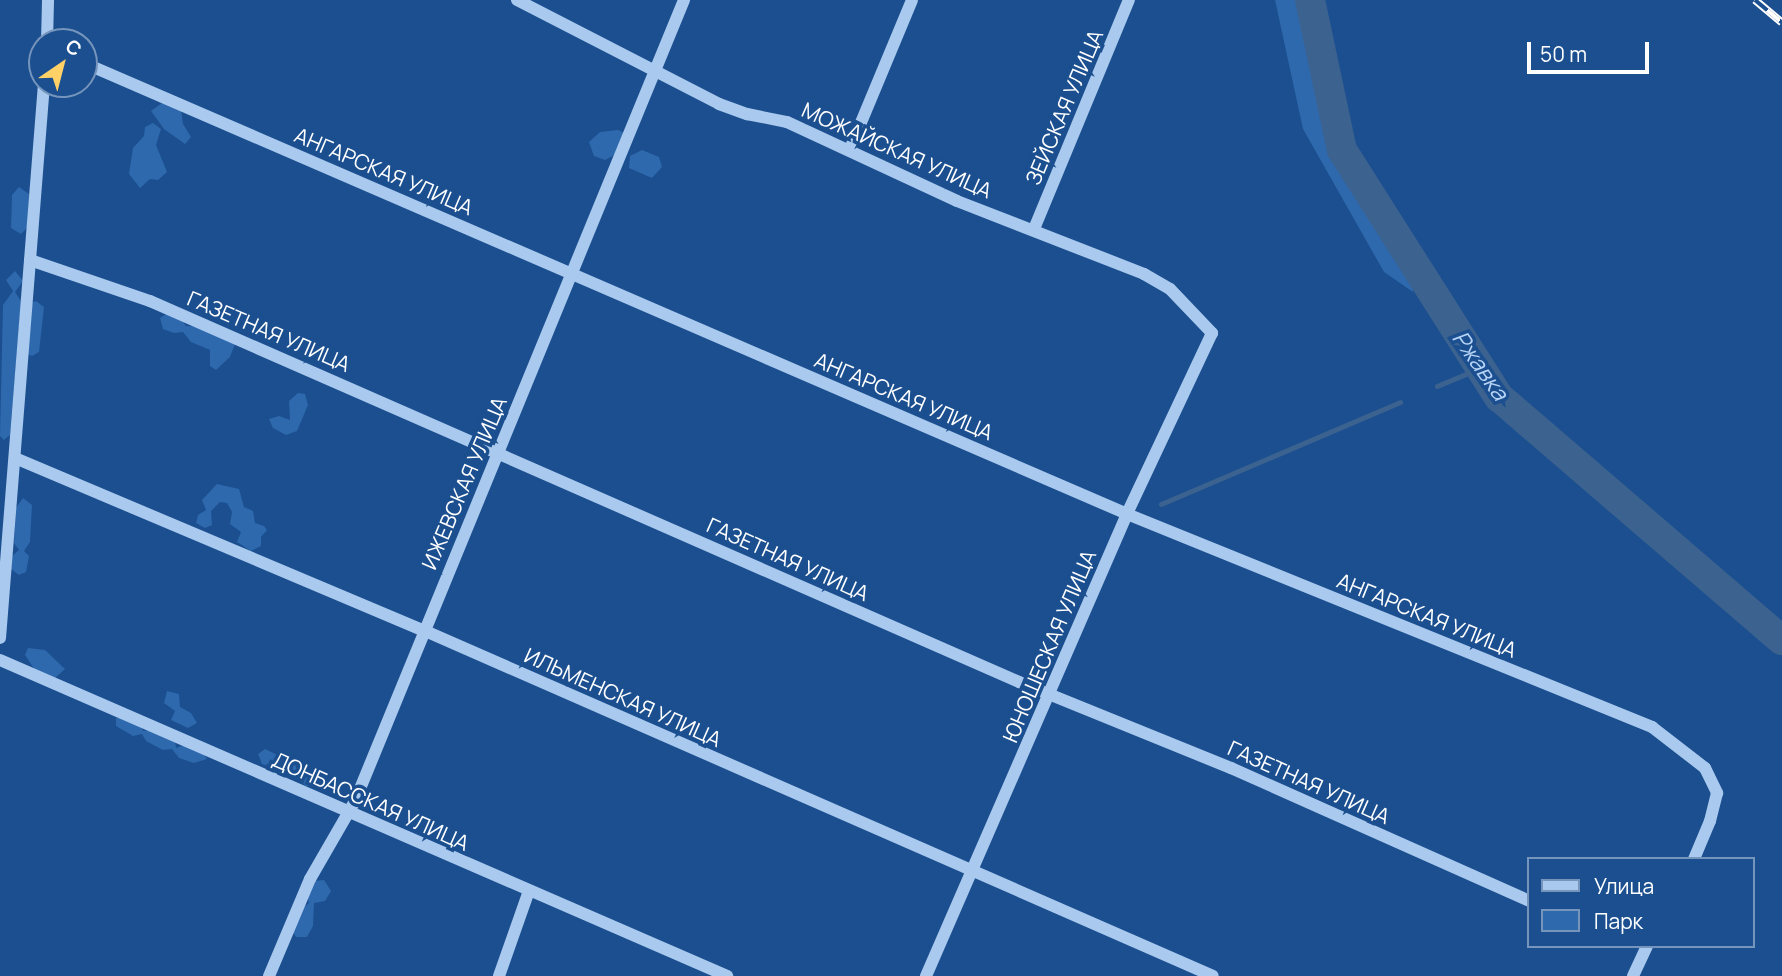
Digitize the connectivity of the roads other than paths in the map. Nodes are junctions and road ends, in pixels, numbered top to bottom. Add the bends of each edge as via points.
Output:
1 (48, 0) edge
2 (517, 0) edge
3 (684, 0) edge
4 (912, 0) edge
5 (1129, 0) edge
6 (47, 28) edge
7 (98, 69) edge
8 (653, 70) junction
9 (43, 98) edge
10 (850, 149) junction
11 (1034, 229) junction
12 (30, 260) junction
13 (571, 273) junction
14 (1212, 333) joint
15 (498, 452) junction
16 (15, 458) junction
17 (1127, 514) junction
18 (424, 630) junction
19 (0, 638) edge
20 (0, 660) edge
21 (1051, 693) junction
22 (348, 812) junction
23 (1695, 857) edge
24 (973, 869) junction
25 (529, 891) junction
26 (1526, 899) edge
27 (1644, 950) edge
28 (697, 970) edge
29 (269, 976) edge
30 (499, 976) edge
31 (727, 976) edge
32 (926, 976) edge
33 (1213, 976) edge
34 (1633, 976) edge

1 - 6 street
2 - 8 street, МОЖАЙСКАЯ УЛИЦА
3 - 8 street, ИЖЕВСКАЯ УЛИЦА
4 - 10 street
5 - 11 street, ЗЕЙСКАЯ УЛИЦА
7 - 13 street, АНГАРСКАЯ УЛИЦА
8 - 10 street, МОЖАЙСКАЯ УЛИЦА via 719,104 787,122
8 - 13 street, ИЖЕВСКАЯ УЛИЦА
9 - 12 street
10 - 11 street, МОЖАЙСКАЯ УЛИЦА via 957,201
11 - 14 street, МОЖАЙСКАЯ УЛИЦА via 1161,284
12 - 15 street, ГАЗЕТНАЯ УЛИЦА via 150,300
12 - 16 street
13 - 15 street, ИЖЕВСКАЯ УЛИЦА
13 - 17 street, АНГАРСКАЯ УЛИЦА
14 - 17 street, ЮНОШЕСКАЯ УЛИЦА
15 - 18 street, ИЖЕВСКАЯ УЛИЦА
15 - 21 street, ГАЗЕТНАЯ УЛИЦА
16 - 18 street, ИЛЬМЕНСКАЯ УЛИЦА
16 - 19 street
17 - 21 street, ЮНОШЕСКАЯ УЛИЦА
17 - 23 street, АНГАРСКАЯ УЛИЦА via 1652,727 1705,768 1717,793
18 - 22 street, ИЖЕВСКАЯ УЛИЦА
18 - 24 street, ИЛЬМЕНСКАЯ УЛИЦА
20 - 22 street, ДОНБАССКАЯ УЛИЦА
21 - 24 street, ЮНОШЕСКАЯ УЛИЦА
21 - 26 street, ГАЗЕТНАЯ УЛИЦА
22 - 25 street, ДОНБАССКАЯ УЛИЦА
22 - 29 street, ИЖЕВСКАЯ УЛИЦА via 310,879
24 - 32 street, ЮНОШЕСКАЯ УЛИЦА
24 - 33 street, ИЛЬМЕНСКАЯ УЛИЦА
25 - 28 street, ДОНБАССКАЯ УЛИЦА
25 - 30 street
27 - 34 street
28 - 31 street, ДОНБАССКАЯ УЛИЦА

